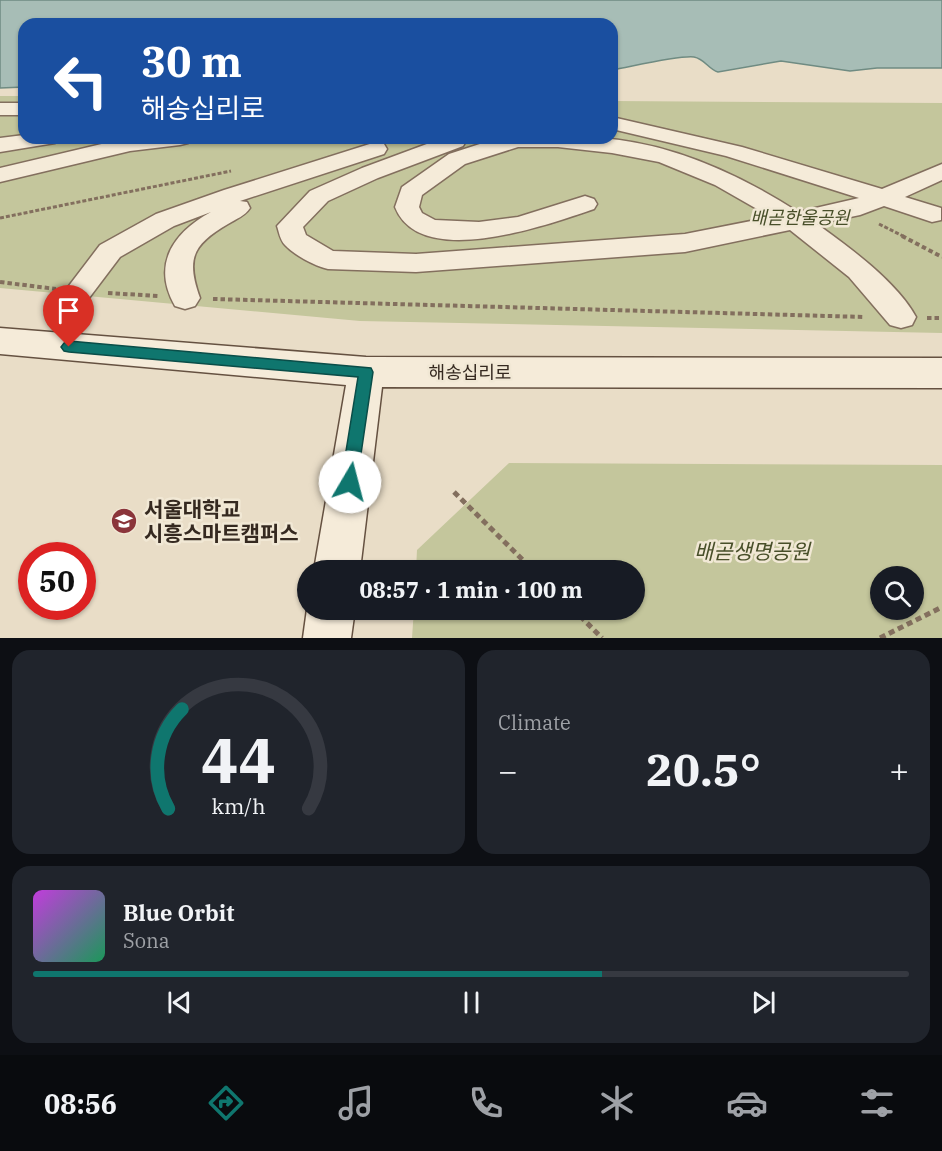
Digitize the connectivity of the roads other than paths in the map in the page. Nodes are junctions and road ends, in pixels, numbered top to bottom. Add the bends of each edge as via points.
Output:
1 (0, 109) edge
2 (18, 109) edge
3 (0, 123) edge
4 (18, 123) edge
5 (618, 124) edge
6 (18, 142) edge
7 (130, 144) edge
8 (447, 144) edge
9 (493, 144) edge
10 (587, 144) edge
11 (0, 145) edge
12 (417, 145) dead end
13 (376, 149) dead end
14 (942, 171) edge
15 (0, 175) edge
16 (878, 200) junction
17 (585, 204) dead end
18 (937, 220) edge
19 (792, 221) junction
20 (79, 291) road end
21 (185, 298) road end
22 (901, 317) road end
23 (0, 341) edge
24 (366, 372) junction
25 (942, 373) edge
26 (338, 560) edge
27 (329, 620) edge
28 (327, 638) edge

1 - 2 street
3 - 4 street
5 - 16 street via 698,140
6 - 11 street
7 - 15 street
8 - 19 street via 319,196 290,226 295,240 328,260 416,263 685,243
9 - 17 street via 457,159 411,192 407,207 412,219 423,226 446,230 485,229 518,225
10 - 19 street via 642,152 691,165
12 - 21 street via 280,192 212,222 192,237 182,254 178,276
13 - 20 street via 233,195 147,229 110,251
14 - 16 street
16 - 18 street
16 - 19 street
19 - 22 street via 854,265
23 - 24 main road, 해송십리로
24 - 25 main road, 해송십리로
24 - 26 main road
27 - 28 main road

